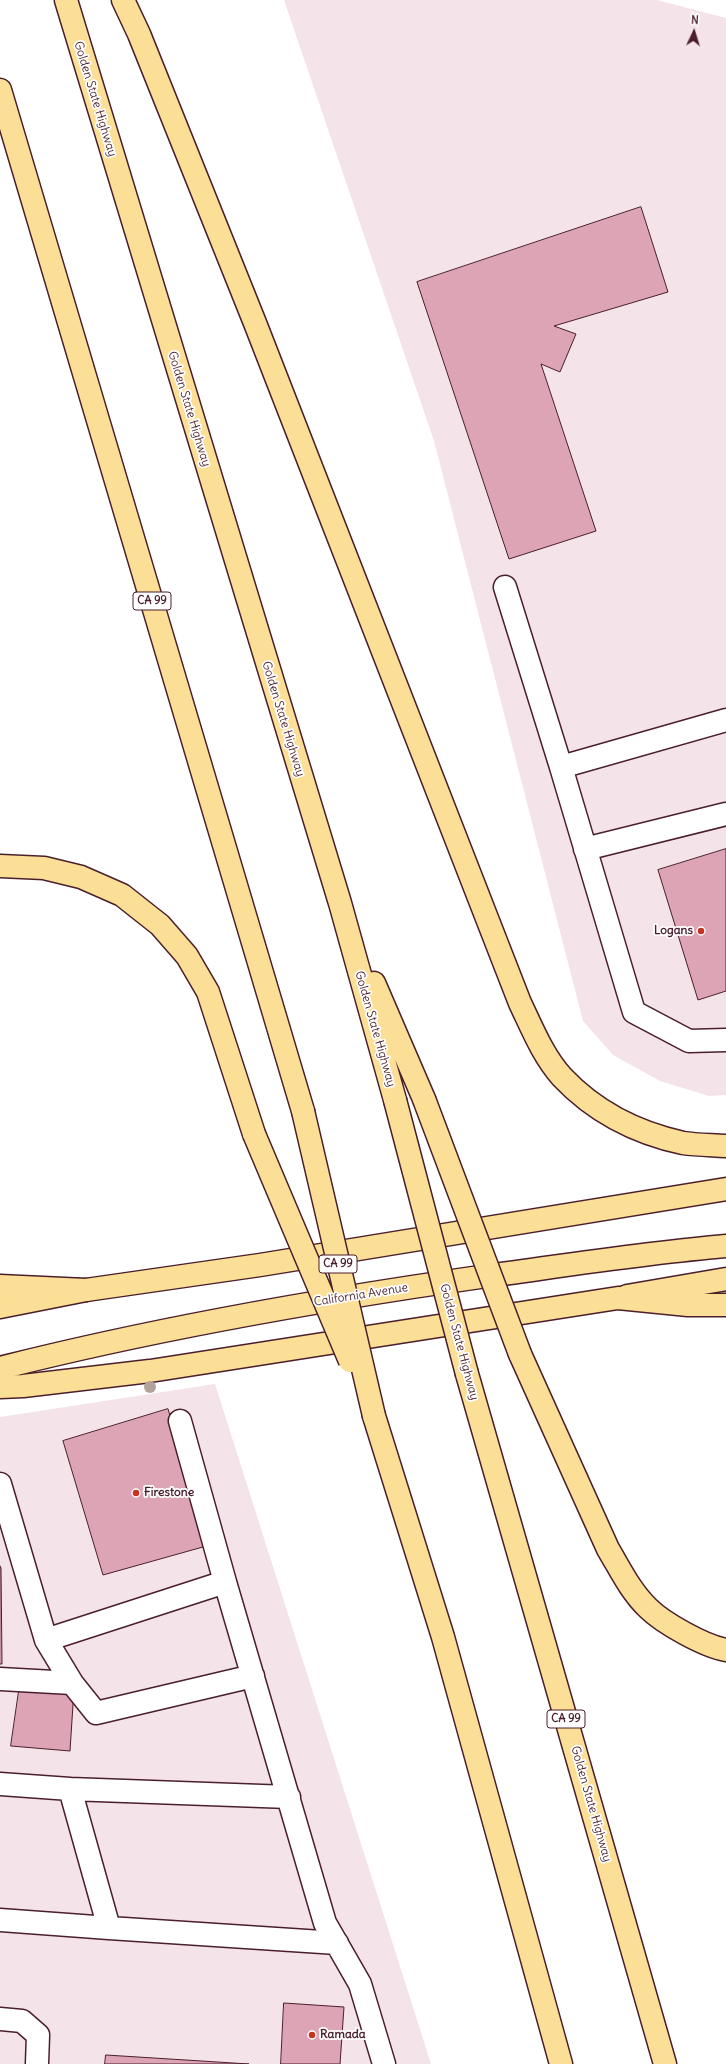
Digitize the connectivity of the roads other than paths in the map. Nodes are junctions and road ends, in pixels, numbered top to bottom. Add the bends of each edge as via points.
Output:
1 (66, 0) edge
2 (123, 0) edge
3 (0, 90) edge
4 (505, 587) dead end
5 (726, 720) edge
6 (561, 767) junction
7 (726, 814) edge
8 (585, 849) junction
9 (0, 866) edge
10 (340, 903) junction
11 (726, 1040) edge
12 (726, 1146) edge
13 (726, 1189) edge
14 (726, 1246) edge
15 (726, 1279) edge
16 (0, 1286) edge
17 (86, 1290) junction
18 (618, 1298) junction
19 (726, 1305) edge
20 (0, 1307) edge
21 (0, 1368) edge
22 (0, 1387) edge
23 (374, 1416) junction
24 (180, 1421) dead end
25 (0, 1484) edge
26 (225, 1582) junction
27 (46, 1640) junction
28 (726, 1650) edge
29 (253, 1676) junction
30 (0, 1679) edge
31 (72, 1683) junction
32 (0, 1784) edge
33 (70, 1789) junction
34 (289, 1797) junction
35 (0, 1920) edge
36 (109, 1928) junction
37 (337, 1943) junction
38 (0, 2020) edge
39 (36, 2064) edge
40 (384, 2064) edge
41 (561, 2064) edge
42 (665, 2064) edge

1 - 10 main road, Golden State Highway / CA 99
2 - 12 main road via 255,323 520,1003 540,1045 562,1076 601,1110 636,1129 684,1143
3 - 23 main road, CA 99, bridge via 303,1111
4 - 6 lane
5 - 6 lane
6 - 8 lane
7 - 8 lane
8 - 11 lane via 634,1012 689,1041
9 - 23 main road, bridge via 44,868 81,877 122,895 160,925 187,956 208,992 254,1134
10 - 28 main road, bridge via 424,1099 520,1354 608,1549 648,1608 680,1631
10 - 42 main road, Golden State Highway / CA 99, bridge via 467,1374
13 - 17 main road via 260,1265
14 - 21 main road, California Avenue via 582,1263 344,1297 155,1333
15 - 18 main road
16 - 17 main road
17 - 20 main road
18 - 19 main road via 688,1305
18 - 22 main road via 150,1371
23 - 41 main road, CA 99 via 443,1637
24 - 26 lane
25 - 27 lane
26 - 27 lane
26 - 29 lane
27 - 31 lane
29 - 31 lane via 96,1713
29 - 34 lane
30 - 31 lane
32 - 33 lane
33 - 34 lane
33 - 36 lane
34 - 37 lane via 325,1923
35 - 36 lane
36 - 37 lane
37 - 40 lane via 360,1984
38 - 39 lane via 22,2021 38,2035

